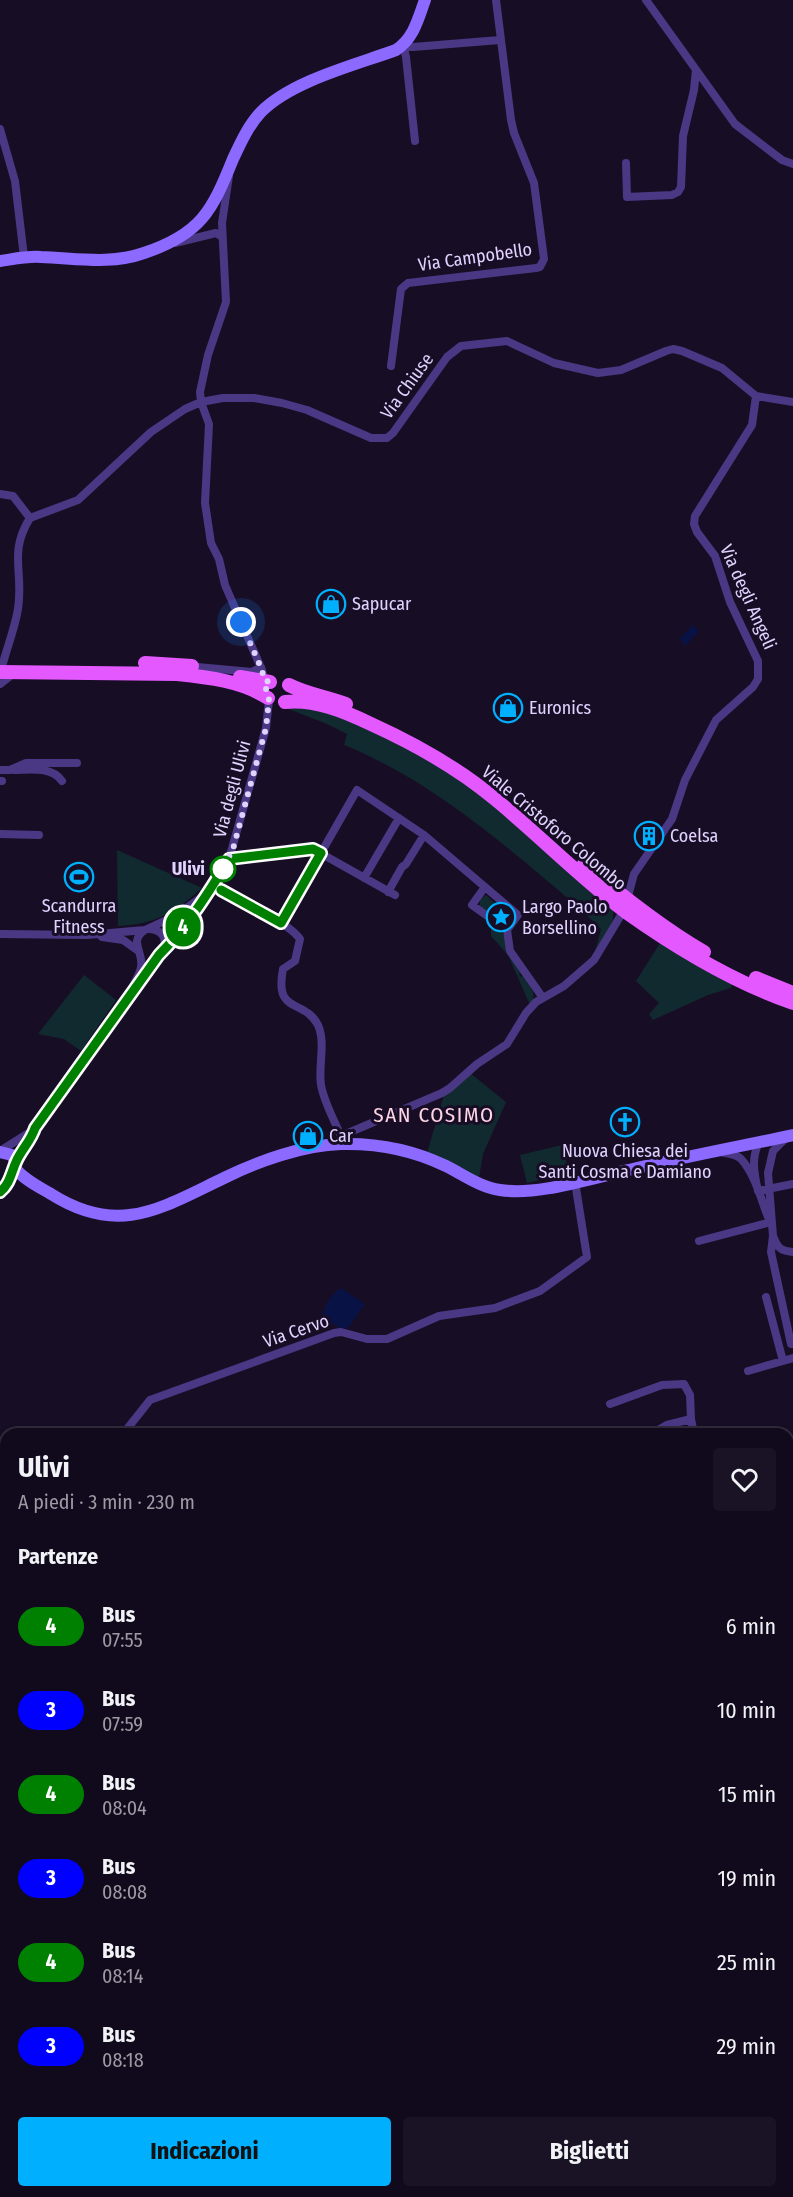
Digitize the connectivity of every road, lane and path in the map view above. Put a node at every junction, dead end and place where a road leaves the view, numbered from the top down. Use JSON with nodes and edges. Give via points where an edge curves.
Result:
{"nodes":[{"id":1,"x":425,"y":0,"type":"edge"},
{"id":2,"x":496,"y":0,"type":"edge"},
{"id":3,"x":646,"y":0,"type":"edge"},
{"id":4,"x":500,"y":40,"type":"junction"},
{"id":5,"x":403,"y":45,"type":"junction"},
{"id":6,"x":696,"y":70,"type":"junction"},
{"id":7,"x":0,"y":129,"type":"edge"},
{"id":8,"x":415,"y":141,"type":"dead end"},
{"id":9,"x":626,"y":163,"type":"dead end"},
{"id":10,"x":793,"y":164,"type":"edge"},
{"id":11,"x":229,"y":169,"type":"junction"},
{"id":12,"x":222,"y":237,"type":"junction"},
{"id":13,"x":168,"y":244,"type":"junction"},
{"id":14,"x":24,"y":257,"type":"junction"},
{"id":15,"x":0,"y":261,"type":"edge"},
{"id":16,"x":391,"y":366,"type":"dead end"},
{"id":17,"x":756,"y":396,"type":"junction"},
{"id":18,"x":201,"y":402,"type":"junction"},
{"id":19,"x":793,"y":402,"type":"edge"},
{"id":20,"x":0,"y":494,"type":"edge"},
{"id":21,"x":30,"y":518,"type":"junction"},
{"id":22,"x":1,"y":666,"type":"edge"},
{"id":23,"x":15,"y":672,"type":"junction"},
{"id":24,"x":271,"y":677,"type":"junction"},
{"id":25,"x":0,"y":684,"type":"edge"},
{"id":26,"x":276,"y":701,"type":"junction"},
{"id":27,"x":78,"y":763,"type":"dead end"},
{"id":28,"x":0,"y":770,"type":"edge"},
{"id":29,"x":10,"y":770,"type":"junction"},
{"id":30,"x":62,"y":781,"type":"dead end"},
{"id":31,"x":399,"y":818,"type":"junction"},
{"id":32,"x":0,"y":834,"type":"edge"},
{"id":33,"x":39,"y":835,"type":"dead end"},
{"id":34,"x":424,"y":835,"type":"junction"},
{"id":35,"x":321,"y":853,"type":"junction"},
{"id":36,"x":229,"y":859,"type":"junction"},
{"id":37,"x":364,"y":878,"type":"junction"},
{"id":38,"x":482,"y":885,"type":"junction"},
{"id":39,"x":211,"y":889,"type":"junction"},
{"id":40,"x":625,"y":905,"type":"junction"},
{"id":41,"x":281,"y":923,"type":"junction"},
{"id":42,"x":148,"y":929,"type":"junction"},
{"id":43,"x":507,"y":930,"type":"junction"},
{"id":44,"x":0,"y":934,"type":"edge"},
{"id":45,"x":87,"y":935,"type":"junction"},
{"id":46,"x":140,"y":953,"type":"junction"},
{"id":47,"x":161,"y":953,"type":"junction"},
{"id":48,"x":793,"y":993,"type":"edge"},
{"id":49,"x":543,"y":998,"type":"junction"},
{"id":50,"x":125,"y":1001,"type":"junction"},
{"id":51,"x":793,"y":1003,"type":"edge"},
{"id":52,"x":35,"y":1128,"type":"junction"},
{"id":53,"x":790,"y":1135,"type":"edge"},
{"id":54,"x":340,"y":1140,"type":"junction"},
{"id":55,"x":759,"y":1142,"type":"junction"},
{"id":56,"x":0,"y":1151,"type":"edge"},
{"id":57,"x":713,"y":1152,"type":"junction"},
{"id":58,"x":15,"y":1165,"type":"junction"},
{"id":59,"x":768,"y":1173,"type":"junction"},
{"id":60,"x":575,"y":1182,"type":"junction"},
{"id":61,"x":793,"y":1184,"type":"edge"},
{"id":62,"x":40,"y":1187,"type":"junction"},
{"id":63,"x":770,"y":1188,"type":"junction"},
{"id":64,"x":2,"y":1190,"type":"edge"},
{"id":65,"x":758,"y":1191,"type":"junction"},
{"id":66,"x":771,"y":1222,"type":"junction"},
{"id":67,"x":773,"y":1236,"type":"junction"},
{"id":68,"x":699,"y":1241,"type":"dead end"},
{"id":69,"x":793,"y":1252,"type":"edge"},
{"id":70,"x":766,"y":1298,"type":"dead end"},
{"id":71,"x":792,"y":1344,"type":"edge"},
{"id":72,"x":793,"y":1358,"type":"edge"},
{"id":73,"x":783,"y":1361,"type":"junction"},
{"id":74,"x":748,"y":1371,"type":"dead end"},
{"id":75,"x":610,"y":1404,"type":"dead end"},
{"id":76,"x":691,"y":1419,"type":"junction"},
{"id":77,"x":128,"y":1428,"type":"edge"},
{"id":78,"x":662,"y":1428,"type":"edge"},
{"id":79,"x":693,"y":1428,"type":"edge"}],
"edges":[{"from":1,"to":5,"type":"street","via":[[414,32]]},
{"from":2,"to":4,"type":"street","name":"Via Campobello"},
{"from":3,"to":6,"type":"street"},
{"from":4,"to":5,"type":"street"},
{"from":4,"to":16,"type":"street","name":"Via Campobello","via":[[514,134],[534,183],[543,263],[536,268],[404,285]]},
{"from":5,"to":8,"type":"street"},
{"from":5,"to":11,"type":"street","via":[[300,86],[273,101],[247,129]]},
{"from":6,"to":9,"type":"street","via":[[683,136],[678,192],[627,197]]},
{"from":6,"to":10,"type":"street","via":[[735,124]]},
{"from":7,"to":14,"type":"street","via":[[15,181]]},
{"from":11,"to":12,"type":"street"},
{"from":11,"to":13,"type":"street","via":[[209,212],[198,225]]},
{"from":12,"to":13,"type":"street","via":[[216,233]]},
{"from":12,"to":18,"type":"street","via":[[226,302],[204,370]]},
{"from":13,"to":14,"type":"street","via":[[112,260]]},
{"from":14,"to":15,"type":"street"},
{"from":17,"to":18,"type":"street","name":"Via Chiuse","via":[[722,368],[673,349],[621,370],[598,373],[554,363],[507,341],[469,344],[452,351],[387,438],[371,438],[282,403],[254,398]]},
{"from":17,"to":19,"type":"street"},
{"from":17,"to":40,"type":"street","name":"Via degli Angeli","via":[[752,425],[695,516],[694,524],[715,556],[730,602],[758,661],[758,679],[716,720],[685,780],[672,819],[634,874]]},
{"from":18,"to":21,"type":"street","name":"Via Chiuse","via":[[151,432],[78,500]]},
{"from":18,"to":24,"type":"street","via":[[209,424],[207,529],[225,585]]},
{"from":20,"to":21,"type":"street","via":[[13,496]]},
{"from":21,"to":22,"type":"street","via":[[18,544],[18,609]]},
{"from":22,"to":23,"type":"main road","name":"Viale Cristoforo Colombo"},
{"from":22,"to":24,"type":"main road","name":"Viale Cristoforo Colombo","via":[[137,663],[196,667],[249,680]]},
{"from":23,"to":25,"type":"street"},
{"from":23,"to":26,"type":"main road","name":"Viale Cristoforo Colombo","via":[[193,676],[250,688]]},
{"from":24,"to":26,"type":"main road","via":[[266,689]]},
{"from":24,"to":26,"type":"main road","via":[[290,694]]},
{"from":24,"to":40,"type":"main road","name":"Viale Cristoforo Colombo","via":[[364,711],[425,740],[499,791]]},
{"from":26,"to":36,"type":"street","name":"Via degli Ulivi"},
{"from":26,"to":40,"type":"main road","name":"Viale Cristoforo Colombo","via":[[314,703],[341,711],[446,764]]},
{"from":27,"to":29,"type":"street","via":[[26,764]]},
{"from":28,"to":29,"type":"street"},
{"from":29,"to":30,"type":"street","via":[[48,771]]},
{"from":31,"to":34,"type":"street"},
{"from":31,"to":35,"type":"street","via":[[357,790]]},
{"from":31,"to":37,"type":"street"},
{"from":32,"to":33,"type":"street"},
{"from":34,"to":37,"type":"street","via":[[402,867],[391,894]]},
{"from":34,"to":38,"type":"street"},
{"from":35,"to":36,"type":"street","via":[[313,849]]},
{"from":35,"to":37,"type":"street"},
{"from":35,"to":41,"type":"street"},
{"from":36,"to":39,"type":"street","name":"Via degli Ulivi"},
{"from":38,"to":43,"type":"street","via":[[472,905]]},
{"from":38,"to":43,"type":"street","via":[[518,915]]},
{"from":39,"to":41,"type":"street"},
{"from":39,"to":42,"type":"street","via":[[177,915]]},
{"from":39,"to":47,"type":"street","name":"Via degli Ulivi"},
{"from":40,"to":48,"type":"main road","name":"Viale Cristoforo Colombo","via":[[722,962]]},
{"from":40,"to":49,"type":"street","name":"Via degli Angeli","via":[[594,960]]},
{"from":40,"to":51,"type":"main road","name":"Viale Cristoforo Colombo","via":[[672,944],[716,969]]},
{"from":41,"to":54,"type":"street","via":[[300,939],[295,961],[283,969],[282,993],[285,1000],[317,1024],[322,1048],[321,1083]]},
{"from":42,"to":45,"type":"street"},
{"from":42,"to":46,"type":"street","via":[[137,938]]},
{"from":42,"to":47,"type":"street","via":[[164,937]]},
{"from":43,"to":49,"type":"street","via":[[510,951]]},
{"from":44,"to":45,"type":"street"},
{"from":45,"to":46,"type":"street","via":[[123,940]]},
{"from":46,"to":47,"type":"street","via":[[148,958]]},
{"from":46,"to":50,"type":"street","via":[[141,968]]},
{"from":47,"to":50,"type":"street","name":"Via degli Ulivi"},
{"from":49,"to":54,"type":"street","name":"Via degli Angeli","via":[[525,1014],[507,1044],[450,1088]]},
{"from":50,"to":52,"type":"street"},
{"from":52,"to":56,"type":"street"},
{"from":52,"to":58,"type":"street"},
{"from":53,"to":55,"type":"street"},
{"from":53,"to":59,"type":"street","via":[[773,1151]]},
{"from":54,"to":60,"type":"street","via":[[408,1151],[498,1190]]},
{"from":54,"to":62,"type":"street","via":[[244,1168],[172,1204],[139,1214],[105,1215],[81,1210]]},
{"from":55,"to":57,"type":"street"},
{"from":55,"to":59,"type":"street"},
{"from":55,"to":65,"type":"street","via":[[753,1170]]},
{"from":56,"to":58,"type":"street","via":[[12,1155]]},
{"from":57,"to":60,"type":"street"},
{"from":57,"to":65,"type":"street","via":[[742,1161]]},
{"from":58,"to":62,"type":"street","via":[[19,1173]]},
{"from":58,"to":64,"type":"street"},
{"from":59,"to":63,"type":"street"},
{"from":60,"to":77,"type":"street","name":"Via Cervo","via":[[587,1257],[540,1291],[495,1308],[439,1316],[387,1340],[340,1332],[150,1400]]},
{"from":61,"to":63,"type":"street"},
{"from":62,"to":64,"type":"street","via":[[18,1182]]},
{"from":63,"to":65,"type":"street"},
{"from":63,"to":66,"type":"street"},
{"from":65,"to":66,"type":"street"},
{"from":66,"to":67,"type":"street"},
{"from":66,"to":68,"type":"street"},
{"from":67,"to":69,"type":"street","via":[[782,1251]]},
{"from":67,"to":71,"type":"street","via":[[771,1252]]},
{"from":70,"to":73,"type":"street"},
{"from":72,"to":73,"type":"street"},
{"from":73,"to":74,"type":"street"},
{"from":75,"to":76,"type":"street","via":[[662,1384],[684,1384],[690,1395]]},
{"from":76,"to":78,"type":"street"},
{"from":76,"to":79,"type":"street"}]}
